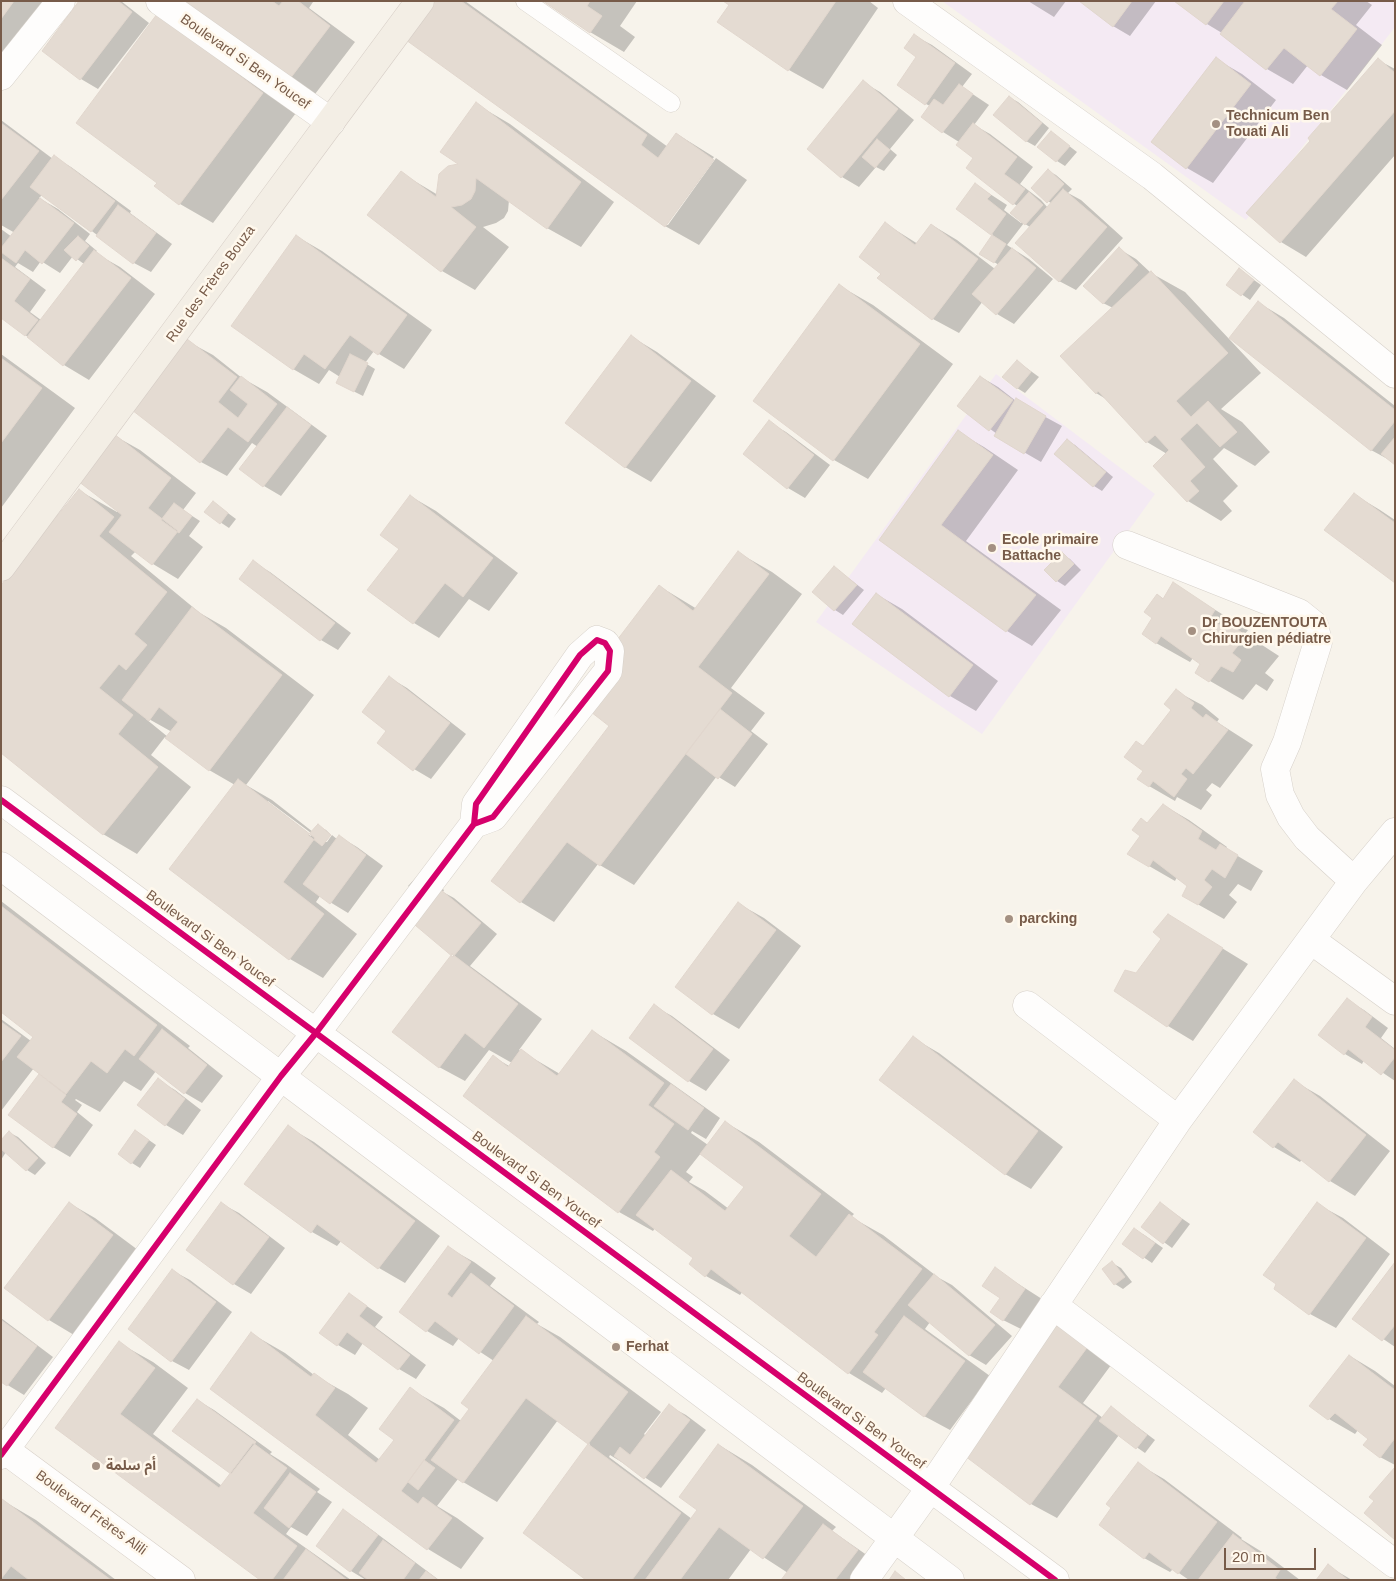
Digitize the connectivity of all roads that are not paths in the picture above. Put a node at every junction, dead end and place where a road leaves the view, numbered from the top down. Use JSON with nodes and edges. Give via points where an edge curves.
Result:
{"nodes":[{"id":1,"x":61,"y":1,"type":"edge"},
{"id":2,"x":160,"y":1,"type":"edge"},
{"id":3,"x":420,"y":1,"type":"edge"},
{"id":4,"x":525,"y":1,"type":"edge"},
{"id":5,"x":907,"y":1,"type":"edge"},
{"id":6,"x":1,"y":76,"type":"edge"},
{"id":7,"x":671,"y":103,"type":"dead end"},
{"id":8,"x":331,"y":122,"type":"junction"},
{"id":9,"x":1395,"y":374,"type":"edge"},
{"id":10,"x":1127,"y":545,"type":"dead end"},
{"id":11,"x":1,"y":567,"type":"edge"},
{"id":12,"x":1,"y":800,"type":"edge"},
{"id":13,"x":474,"y":824,"type":"junction"},
{"id":14,"x":1395,"y":832,"type":"edge"},
{"id":15,"x":1,"y":866,"type":"edge"},
{"id":16,"x":1354,"y":880,"type":"junction"},
{"id":17,"x":1311,"y":940,"type":"junction"},
{"id":18,"x":1395,"y":1001,"type":"edge"},
{"id":19,"x":1027,"y":1005,"type":"dead end"},
{"id":20,"x":316,"y":1033,"type":"junction"},
{"id":21,"x":281,"y":1076,"type":"junction"},
{"id":22,"x":1178,"y":1120,"type":"junction"},
{"id":23,"x":1053,"y":1305,"type":"junction"},
{"id":24,"x":3,"y":1451,"type":"edge"},
{"id":25,"x":931,"y":1488,"type":"junction"},
{"id":26,"x":895,"y":1538,"type":"junction"},
{"id":27,"x":1395,"y":1564,"type":"edge"},
{"id":28,"x":181,"y":1580,"type":"edge"},
{"id":29,"x":864,"y":1580,"type":"edge"},
{"id":30,"x":950,"y":1580,"type":"edge"},
{"id":31,"x":1055,"y":1580,"type":"edge"}],
"edges":[{"from":1,"to":6,"type":"street"},
{"from":2,"to":8,"type":"street","name":"Boulevard Si Ben Youcef"},
{"from":3,"to":8,"type":"main road","name":"Rue des Frères Bouza"},
{"from":4,"to":7,"type":"lane"},
{"from":5,"to":9,"type":"street","via":[[1152,176]]},
{"from":8,"to":11,"type":"main road","name":"Rue des Frères Bouza"},
{"from":10,"to":16,"type":"street","via":[[1299,613],[1314,625],[1318,642],[1276,769],[1280,795],[1307,838]]},
{"from":12,"to":20,"type":"street","name":"Boulevard Si Ben Youcef"},
{"from":13,"to":13,"type":"street","via":[[493,817],[608,671],[610,651],[606,643],[597,640],[580,655],[476,804]]},
{"from":13,"to":20,"type":"street"},
{"from":14,"to":16,"type":"street"},
{"from":15,"to":21,"type":"street"},
{"from":16,"to":17,"type":"street"},
{"from":17,"to":18,"type":"street"},
{"from":17,"to":22,"type":"street"},
{"from":19,"to":22,"type":"street"},
{"from":20,"to":21,"type":"street"},
{"from":20,"to":25,"type":"street","name":"Boulevard Si Ben Youcef"},
{"from":21,"to":24,"type":"street"},
{"from":21,"to":26,"type":"street"},
{"from":22,"to":23,"type":"street"},
{"from":23,"to":25,"type":"street"},
{"from":23,"to":27,"type":"street"},
{"from":24,"to":28,"type":"street","name":"Boulevard Frères Alili"},
{"from":25,"to":26,"type":"street"},
{"from":25,"to":31,"type":"street","name":"Boulevard Si Ben Youcef"},
{"from":26,"to":29,"type":"street"},
{"from":26,"to":30,"type":"street"}]}
